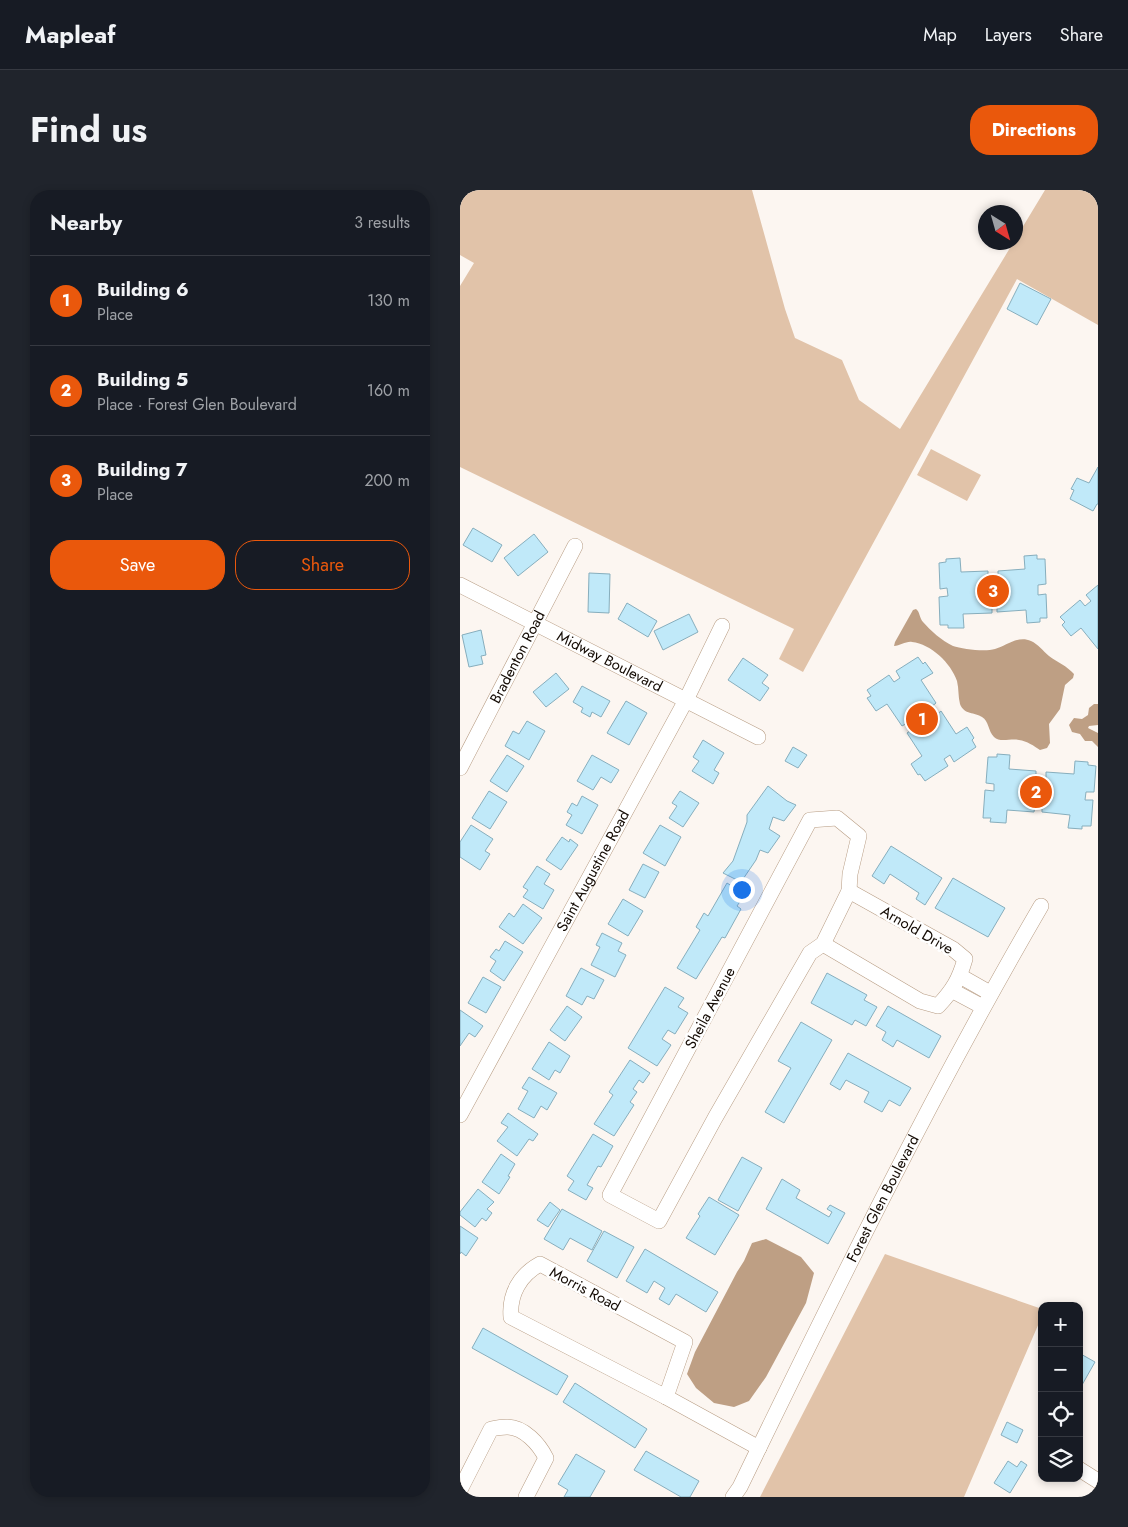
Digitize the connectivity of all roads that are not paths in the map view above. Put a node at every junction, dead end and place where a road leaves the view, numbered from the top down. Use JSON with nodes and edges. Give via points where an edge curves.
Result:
{"nodes":[{"id":1,"x":575,"y":546,"type":"dead end"},
{"id":2,"x":460,"y":585,"type":"edge"},
{"id":3,"x":535,"y":623,"type":"junction"},
{"id":4,"x":722,"y":626,"type":"dead end"},
{"id":5,"x":686,"y":700,"type":"junction"},
{"id":6,"x":758,"y":737,"type":"dead end"},
{"id":7,"x":460,"y":768,"type":"edge"},
{"id":8,"x":849,"y":891,"type":"junction"},
{"id":9,"x":1041,"y":906,"type":"dead end"},
{"id":10,"x":823,"y":944,"type":"junction"},
{"id":11,"x":960,"y":976,"type":"junction"},
{"id":12,"x":953,"y":991,"type":"junction"},
{"id":13,"x":990,"y":993,"type":"junction"},
{"id":14,"x":983,"y":1007,"type":"junction"},
{"id":15,"x":460,"y":1115,"type":"edge"},
{"id":16,"x":666,"y":1397,"type":"junction"},
{"id":17,"x":759,"y":1448,"type":"junction"},
{"id":18,"x":1083,"y":1472,"type":"edge"},
{"id":19,"x":1098,"y":1481,"type":"edge"},
{"id":20,"x":460,"y":1490,"type":"edge"},
{"id":21,"x":526,"y":1497,"type":"edge"},
{"id":22,"x":733,"y":1497,"type":"edge"}],
"edges":[{"from":1,"to":3,"type":"street","name":"Bradenton Road"},
{"from":2,"to":3,"type":"street","name":"Midway Boulevard"},
{"from":3,"to":5,"type":"street","name":"Midway Boulevard"},
{"from":3,"to":7,"type":"street","name":"Bradenton Road"},
{"from":4,"to":5,"type":"street","name":"Saint Augustine Road"},
{"from":5,"to":6,"type":"street","name":"Midway Boulevard"},
{"from":5,"to":15,"type":"street","name":"Saint Augustine Road"},
{"from":8,"to":10,"type":"street","name":"Sheila Avenue"},
{"from":8,"to":10,"type":"street","name":"Sheila Avenue","via":[[859,836],[837,818],[810,820],[610,1195],[659,1221],[810,953]]},
{"from":8,"to":11,"type":"street","name":"Arnold Drive","via":[[953,949],[965,959]]},
{"from":9,"to":13,"type":"street","name":"Forest Glen Boulevard"},
{"from":10,"to":12,"type":"street","via":[[920,1001],[938,1006]]},
{"from":11,"to":12,"type":"street"},
{"from":11,"to":13,"type":"street","name":"Arnold Drive"},
{"from":12,"to":14,"type":"street"},
{"from":13,"to":14,"type":"street","name":"Forest Glen Boulevard"},
{"from":14,"to":17,"type":"street","name":"Forest Glen Boulevard"},
{"from":16,"to":16,"type":"street","name":"Morris Road","via":[[511,1317],[510,1304],[528,1271],[540,1264],[685,1342]]},
{"from":16,"to":17,"type":"street","name":"Morris Road"},
{"from":17,"to":22,"type":"street","name":"Forest Glen Boulevard"},
{"from":18,"to":19,"type":"street"},
{"from":20,"to":21,"type":"street","via":[[491,1429],[509,1427],[526,1434],[540,1446],[546,1458]]}]}
